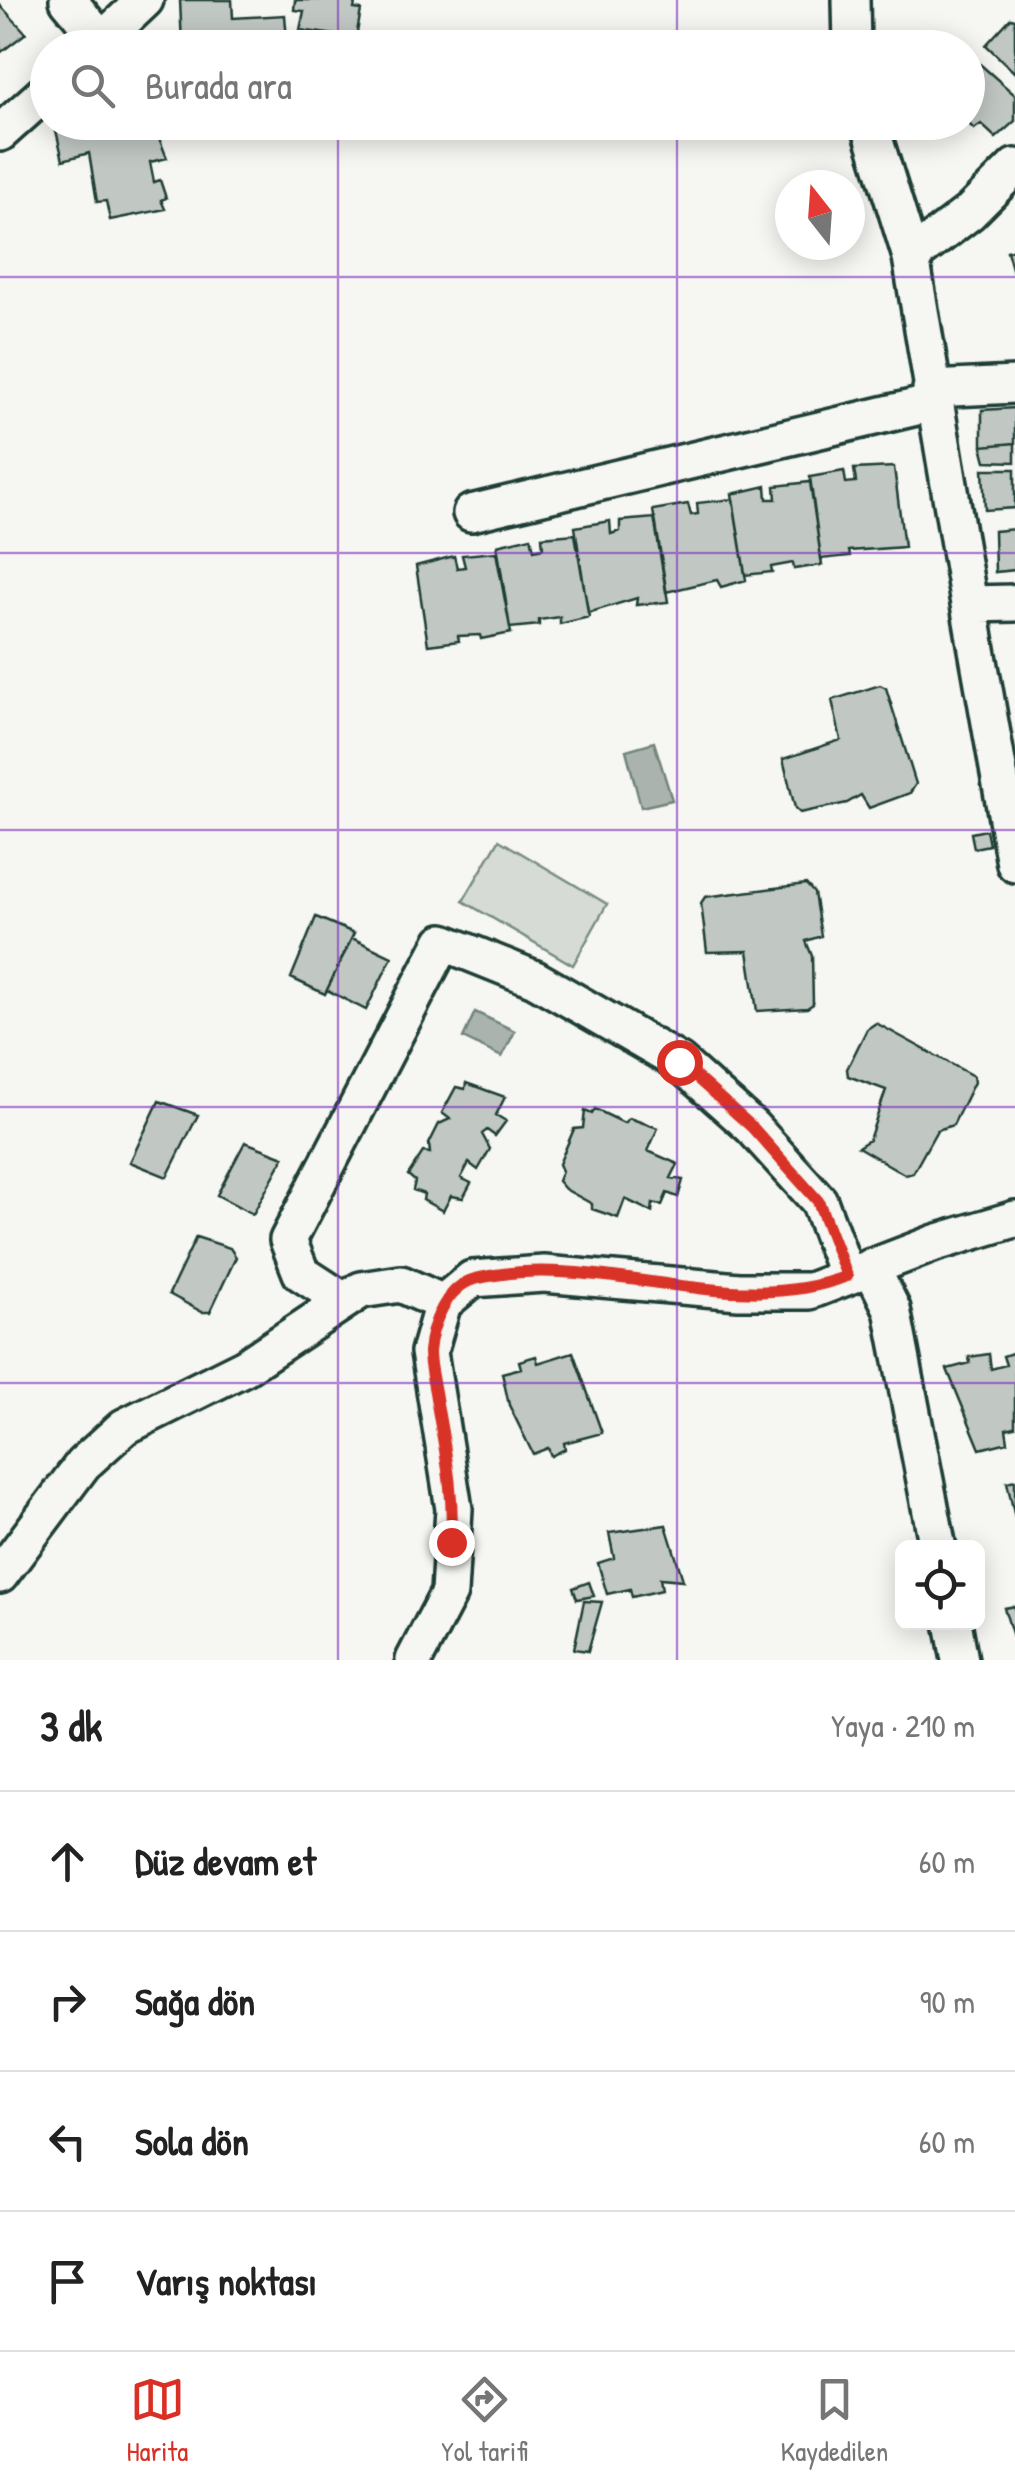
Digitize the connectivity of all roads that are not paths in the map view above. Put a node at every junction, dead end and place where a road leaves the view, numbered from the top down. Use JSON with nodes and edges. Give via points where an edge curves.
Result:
{"nodes":[{"id":1,"x":68,"y":0,"type":"edge"},
{"id":2,"x":146,"y":0,"type":"edge"},
{"id":3,"x":851,"y":0,"type":"edge"},
{"id":4,"x":88,"y":30,"type":"edge"},
{"id":5,"x":113,"y":30,"type":"edge"},
{"id":6,"x":852,"y":30,"type":"edge"},
{"id":7,"x":30,"y":106,"type":"edge"},
{"id":8,"x":0,"y":133,"type":"edge"},
{"id":9,"x":875,"y":140,"type":"edge"},
{"id":10,"x":1015,"y":167,"type":"edge"},
{"id":11,"x":911,"y":257,"type":"junction"},
{"id":12,"x":1015,"y":386,"type":"edge"},
{"id":13,"x":932,"y":396,"type":"junction"},
{"id":14,"x":470,"y":513,"type":"dead end"},
{"id":15,"x":1015,"y":603,"type":"edge"},
{"id":16,"x":969,"y":604,"type":"junction"},
{"id":17,"x":1015,"y":864,"type":"edge"},
{"id":18,"x":1015,"y":1219,"type":"edge"},
{"id":19,"x":859,"y":1272,"type":"junction"},
{"id":20,"x":344,"y":1301,"type":"junction"},
{"id":21,"x":443,"y":1303,"type":"junction"},
{"id":22,"x":936,"y":1540,"type":"edge"},
{"id":23,"x":0,"y":1575,"type":"edge"},
{"id":24,"x":954,"y":1630,"type":"edge"},
{"id":25,"x":414,"y":1660,"type":"edge"},
{"id":26,"x":960,"y":1660,"type":"edge"}],
"edges":[{"from":1,"to":4,"type":"street"},
{"from":2,"to":5,"type":"street"},
{"from":3,"to":6,"type":"street"},
{"from":7,"to":8,"type":"street"},
{"from":9,"to":11,"type":"street"},
{"from":10,"to":11,"type":"street"},
{"from":11,"to":13,"type":"street"},
{"from":12,"to":13,"type":"street"},
{"from":13,"to":14,"type":"street"},
{"from":13,"to":16,"type":"street"},
{"from":15,"to":16,"type":"street"},
{"from":16,"to":17,"type":"street"},
{"from":18,"to":19,"type":"street"},
{"from":19,"to":20,"type":"street","via":[[818,1201],[752,1127],[679,1062],[535,979],[443,942],[288,1240],[301,1273]]},
{"from":19,"to":21,"type":"street","via":[[810,1290],[739,1291],[544,1274],[472,1280]]},
{"from":19,"to":22,"type":"street","via":[[892,1309]]},
{"from":20,"to":21,"type":"street","via":[[361,1290],[401,1284]]},
{"from":20,"to":23,"type":"street","via":[[245,1367],[124,1426],[82,1464]]},
{"from":21,"to":25,"type":"street","via":[[429,1352],[454,1509],[449,1593]]},
{"from":24,"to":26,"type":"street"}]}
